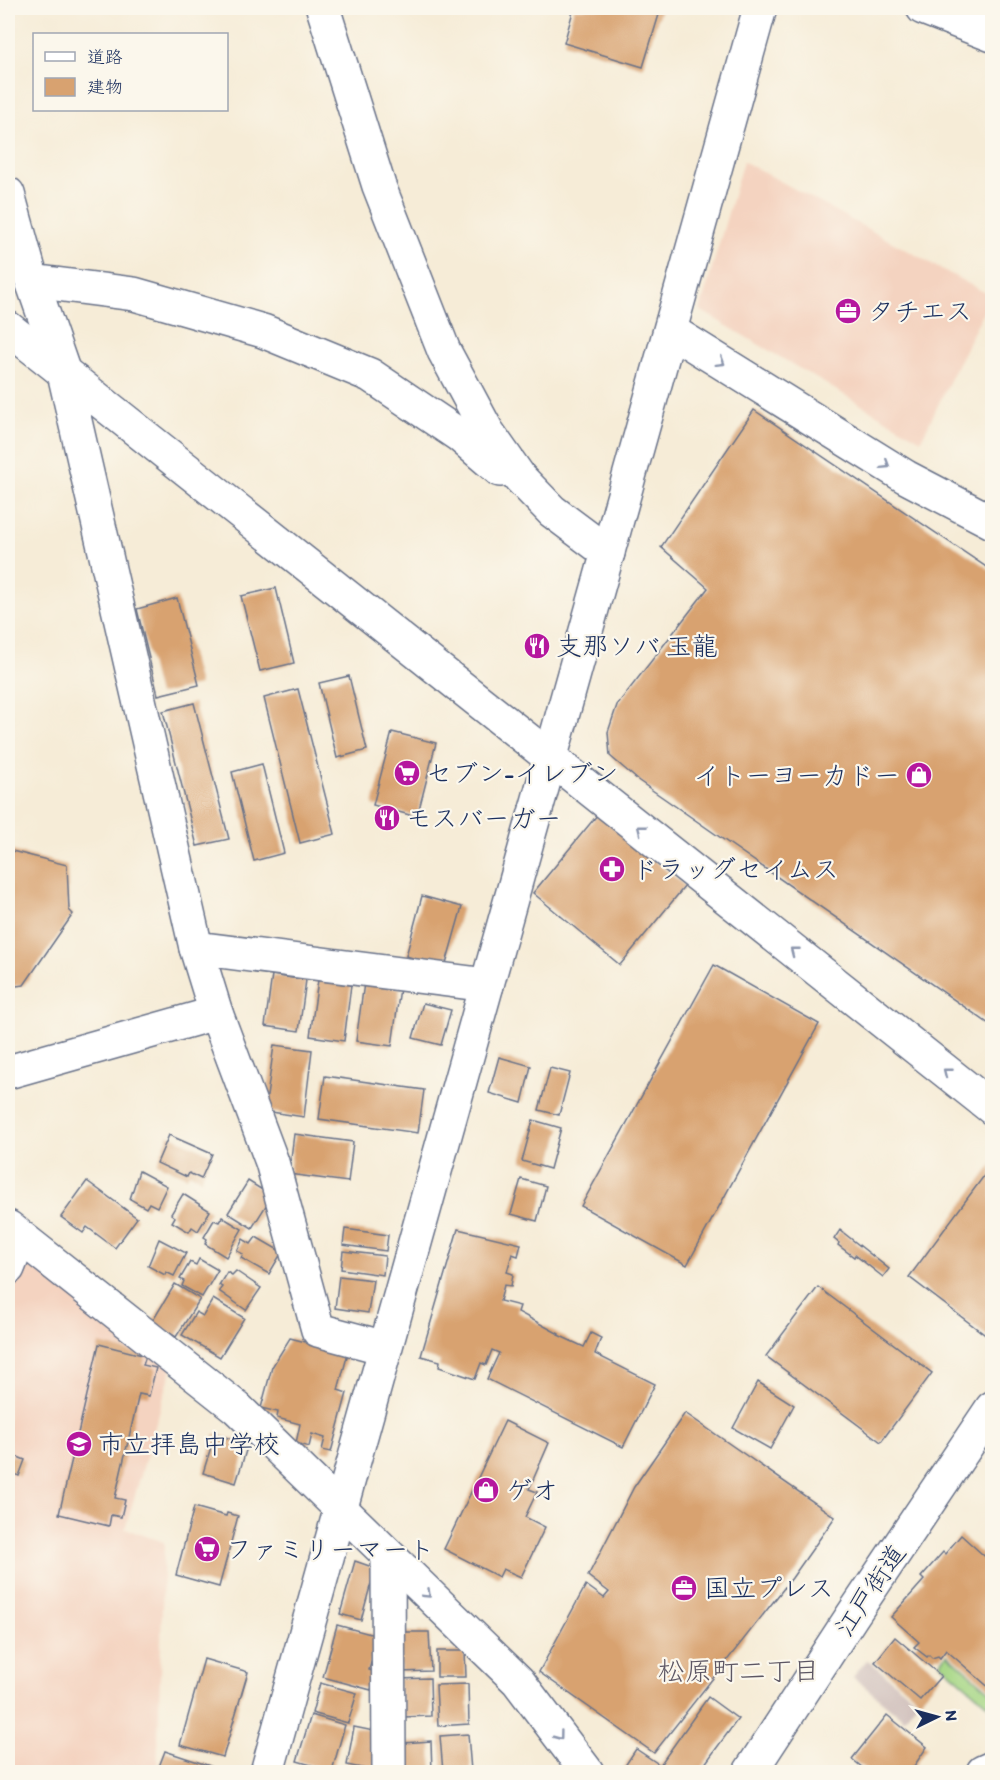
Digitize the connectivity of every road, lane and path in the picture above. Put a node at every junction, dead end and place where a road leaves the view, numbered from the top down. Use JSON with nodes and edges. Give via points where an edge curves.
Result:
{"nodes":[{"id":1,"x":322,"y":8,"type":"edge"},
{"id":2,"x":760,"y":8,"type":"edge"},
{"id":3,"x":923,"y":8,"type":"edge"},
{"id":4,"x":993,"y":35,"type":"edge"},
{"id":5,"x":8,"y":194,"type":"edge"},
{"id":6,"x":32,"y":281,"type":"junction"},
{"id":7,"x":8,"y":328,"type":"edge"},
{"id":8,"x":671,"y":331,"type":"junction"},
{"id":9,"x":64,"y":373,"type":"junction"},
{"id":10,"x":520,"y":478,"type":"junction"},
{"id":11,"x":993,"y":522,"type":"edge"},
{"id":12,"x":608,"y":553,"type":"junction"},
{"id":13,"x":552,"y":758,"type":"junction"},
{"id":14,"x":196,"y":948,"type":"junction"},
{"id":15,"x":487,"y":985,"type":"junction"},
{"id":16,"x":216,"y":1013,"type":"junction"},
{"id":17,"x":8,"y":1072,"type":"edge"},
{"id":18,"x":993,"y":1108,"type":"edge"},
{"id":19,"x":12,"y":1244,"type":"edge"},
{"id":20,"x":385,"y":1348,"type":"junction"},
{"id":21,"x":993,"y":1408,"type":"edge"},
{"id":22,"x":339,"y":1509,"type":"junction"},
{"id":23,"x":388,"y":1556,"type":"junction"},
{"id":24,"x":993,"y":1768,"type":"edge"},
{"id":25,"x":267,"y":1773,"type":"edge"},
{"id":26,"x":389,"y":1773,"type":"edge"},
{"id":27,"x":587,"y":1773,"type":"edge"},
{"id":28,"x":750,"y":1773,"type":"edge"},
{"id":29,"x":983,"y":1773,"type":"edge"}],
"edges":[{"from":1,"to":10,"type":"street","via":[[379,186],[444,351],[487,431]]},
{"from":2,"to":8,"type":"street"},
{"from":3,"to":4,"type":"street"},
{"from":5,"to":6,"type":"street"},
{"from":6,"to":9,"type":"street"},
{"from":6,"to":10,"type":"street","via":[[134,294],[263,331],[370,375],[459,435],[498,469]]},
{"from":7,"to":9,"type":"street"},
{"from":8,"to":11,"type":"street","one_way":true,"via":[[906,477]]},
{"from":8,"to":12,"type":"street"},
{"from":9,"to":13,"type":"street"},
{"from":9,"to":14,"type":"street"},
{"from":10,"to":12,"type":"street","via":[[552,511]]},
{"from":12,"to":13,"type":"street"},
{"from":13,"to":15,"type":"street"},
{"from":18,"to":13,"type":"street","one_way":true},
{"from":14,"to":15,"type":"street"},
{"from":14,"to":16,"type":"street"},
{"from":15,"to":20,"type":"street"},
{"from":16,"to":17,"type":"street"},
{"from":16,"to":20,"type":"street","via":[[272,1162],[318,1330]]},
{"from":19,"to":22,"type":"street","via":[[237,1408]]},
{"from":20,"to":22,"type":"street"},
{"from":21,"to":28,"type":"street","name":"江戸街道"},
{"from":22,"to":23,"type":"street"},
{"from":22,"to":25,"type":"street"},
{"from":23,"to":26,"type":"street"},
{"from":23,"to":27,"type":"street","one_way":true,"via":[[518,1681]]},
{"from":24,"to":29,"type":"street"}]}
